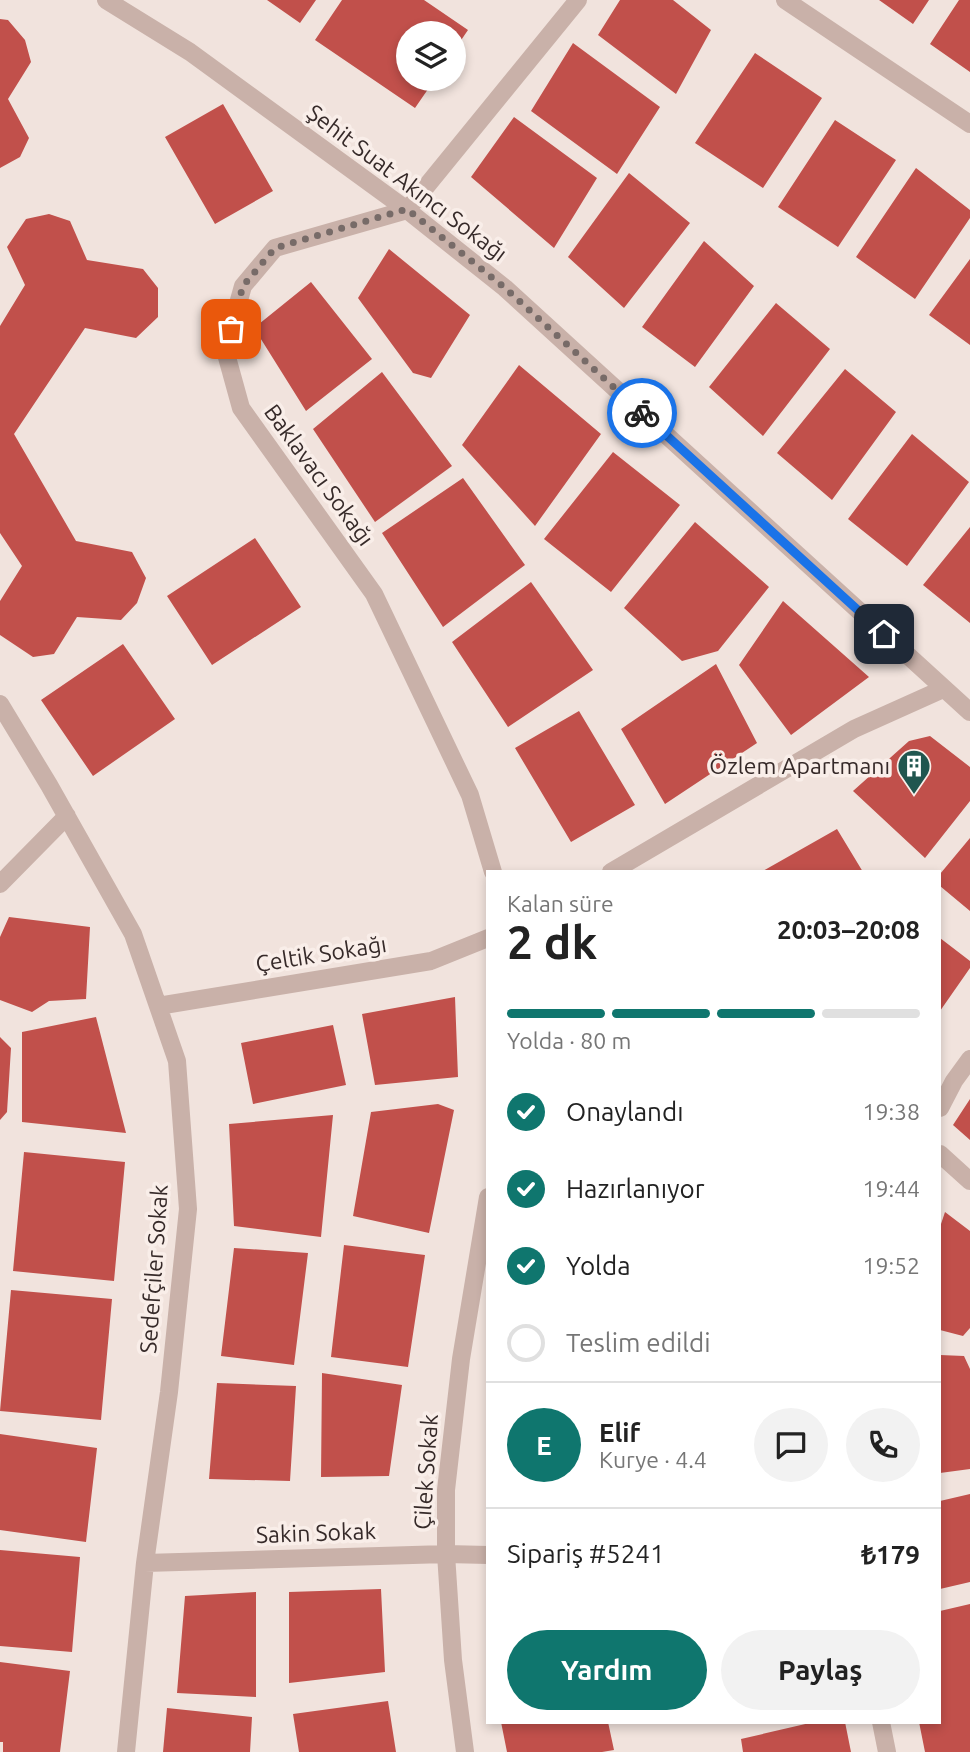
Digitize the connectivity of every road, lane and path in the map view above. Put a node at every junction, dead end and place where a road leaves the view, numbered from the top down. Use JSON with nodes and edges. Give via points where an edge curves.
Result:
{"nodes":[{"id":1,"x":106,"y":0,"type":"edge"},
{"id":2,"x":578,"y":0,"type":"edge"},
{"id":3,"x":785,"y":0,"type":"edge"},
{"id":4,"x":970,"y":124,"type":"edge"},
{"id":5,"x":407,"y":209,"type":"junction"},
{"id":6,"x":943,"y":689,"type":"junction"},
{"id":7,"x":0,"y":704,"type":"edge"},
{"id":8,"x":970,"y":712,"type":"edge"},
{"id":9,"x":67,"y":816,"type":"junction"},
{"id":10,"x":493,"y":870,"type":"edge"},
{"id":11,"x":614,"y":870,"type":"edge"},
{"id":12,"x":0,"y":884,"type":"edge"},
{"id":13,"x":486,"y":940,"type":"edge"},
{"id":14,"x":158,"y":1006,"type":"junction"},
{"id":15,"x":970,"y":1059,"type":"edge"},
{"id":16,"x":941,"y":1106,"type":"edge"},
{"id":17,"x":941,"y":1155,"type":"edge"},
{"id":18,"x":970,"y":1181,"type":"edge"},
{"id":19,"x":486,"y":1210,"type":"edge"},
{"id":20,"x":446,"y":1554,"type":"junction"},
{"id":21,"x":486,"y":1555,"type":"edge"},
{"id":22,"x":145,"y":1563,"type":"junction"},
{"id":23,"x":881,"y":1724,"type":"edge"},
{"id":24,"x":126,"y":1752,"type":"edge"},
{"id":25,"x":465,"y":1752,"type":"edge"},
{"id":26,"x":887,"y":1752,"type":"edge"}],
"edges":[{"from":1,"to":5,"type":"street","name":"Şehit Suat Akıncı Sokağı","via":[[190,52]]},
{"from":2,"to":5,"type":"street"},
{"from":3,"to":4,"type":"street"},
{"from":5,"to":6,"type":"street","name":"Şehit Suat Akıncı Sokağı","via":[[505,288]]},
{"from":5,"to":10,"type":"street","name":"Baklavacı Sokağı","via":[[275,248],[243,286],[225,350],[241,408],[374,594],[470,795]]},
{"from":6,"to":8,"type":"street","name":"Şehit Suat Akıncı Sokağı"},
{"from":6,"to":11,"type":"street","via":[[854,729]]},
{"from":7,"to":9,"type":"street","name":"Sedefçiler Sokak"},
{"from":9,"to":12,"type":"street"},
{"from":9,"to":14,"type":"street","name":"Sedefçiler Sokak","via":[[133,934]]},
{"from":13,"to":14,"type":"street","name":"Çeltik Sokağı","via":[[431,961]]},
{"from":14,"to":22,"type":"street","name":"Sedefçiler Sokak","via":[[177,1061],[188,1209]]},
{"from":15,"to":16,"type":"street"},
{"from":17,"to":18,"type":"street"},
{"from":19,"to":20,"type":"street","name":"Çilek Sokak","via":[[446,1490]]},
{"from":20,"to":21,"type":"street","name":"Sakin Sokak"},
{"from":20,"to":22,"type":"street","name":"Sakin Sokak"},
{"from":20,"to":25,"type":"street","name":"Çilek Sokak"},
{"from":22,"to":24,"type":"street","name":"Sedefçiler Sokak"},
{"from":23,"to":26,"type":"street"}]}
